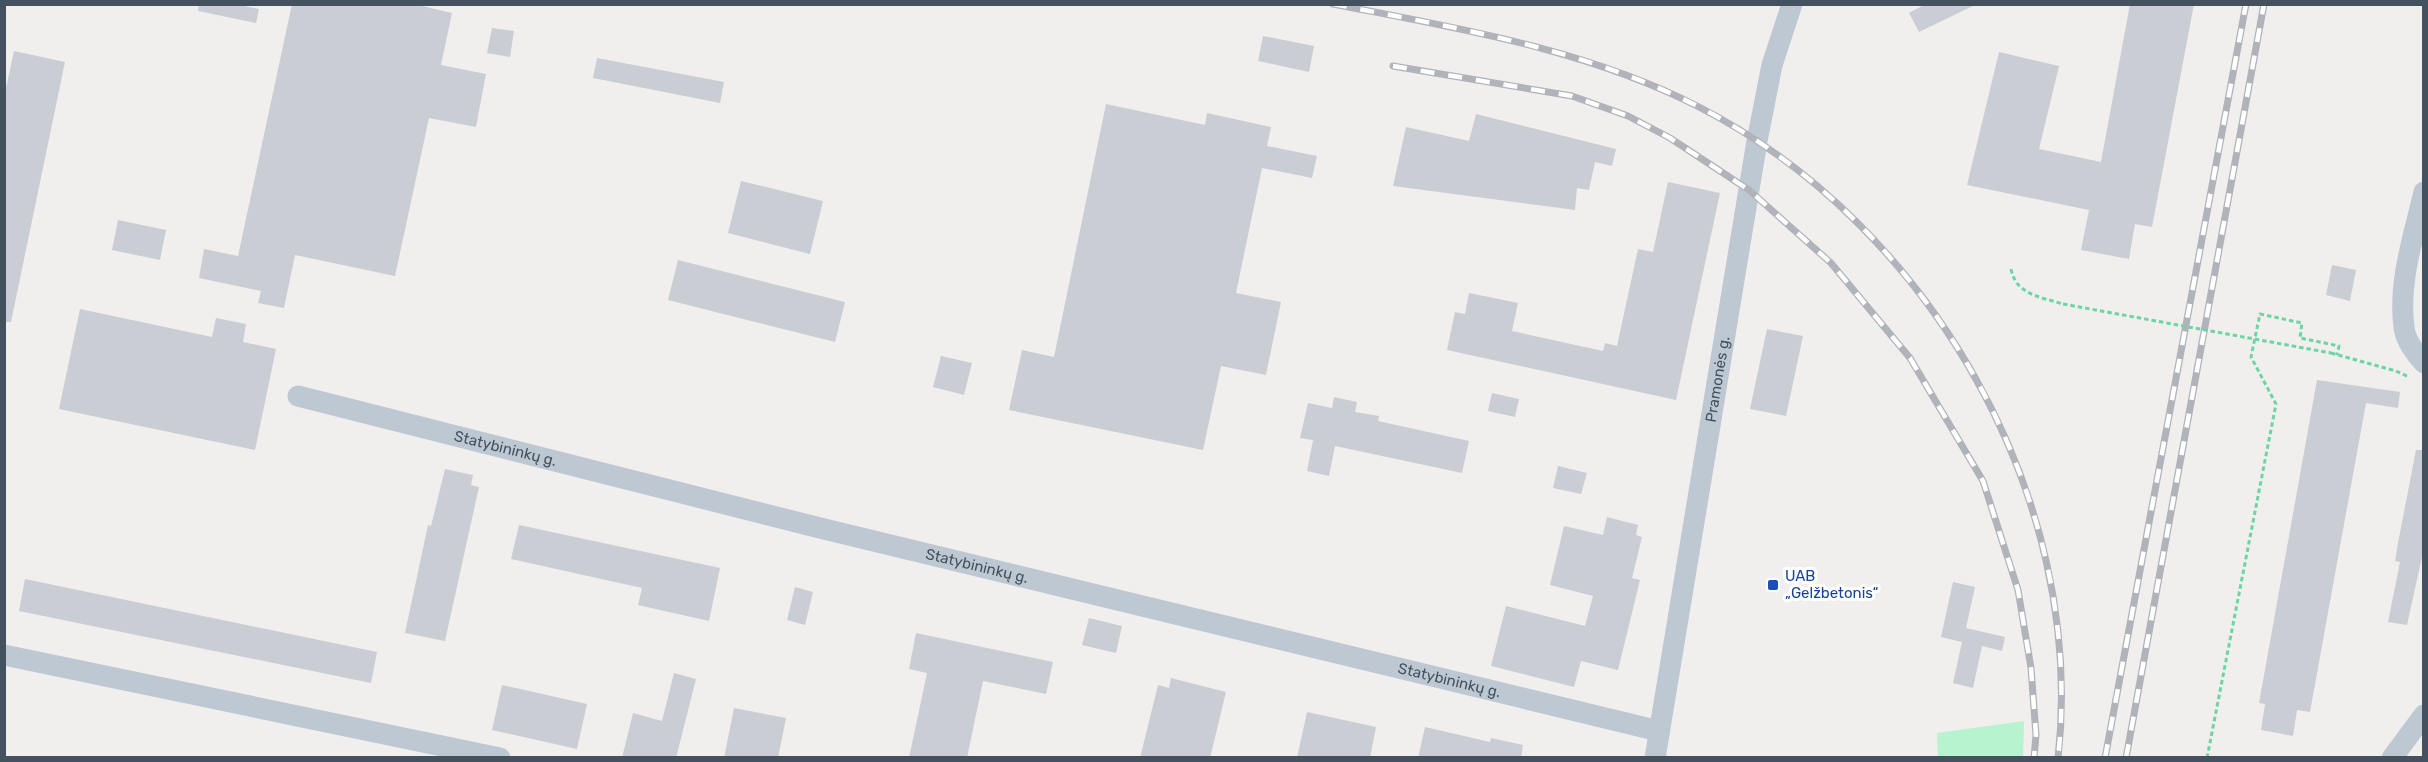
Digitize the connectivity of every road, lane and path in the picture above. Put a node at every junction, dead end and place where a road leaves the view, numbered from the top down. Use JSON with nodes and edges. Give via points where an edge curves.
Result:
{"nodes":[{"id":1,"x":1792,"y":4,"type":"edge"},
{"id":2,"x":2424,"y":192,"type":"edge"},
{"id":3,"x":2011,"y":269,"type":"dead end"},
{"id":4,"x":2337,"y":355,"type":"junction"},
{"id":5,"x":2417,"y":371,"type":"edge"},
{"id":6,"x":298,"y":396,"type":"dead end"},
{"id":7,"x":4,"y":655,"type":"edge"},
{"id":8,"x":2424,"y":715,"type":"edge"},
{"id":9,"x":1659,"y":731,"type":"junction"},
{"id":10,"x":500,"y":758,"type":"edge"},
{"id":11,"x":1655,"y":758,"type":"edge"},
{"id":12,"x":2207,"y":758,"type":"edge"},
{"id":13,"x":2392,"y":758,"type":"edge"}],
"edges":[{"from":1,"to":9,"type":"street","name":"Pramonės g.","via":[[1772,65],[1757,141]]},
{"from":2,"to":5,"type":"street","via":[[2406,270],[2403,328]]},
{"from":3,"to":4,"type":"path","bridge":true,"via":[[2013,281],[2025,292],[2063,304]]},
{"from":4,"to":5,"type":"path","via":[[2396,371]]},
{"from":4,"to":12,"type":"path","via":[[2339,346],[2300,338],[2301,323],[2260,314],[2251,357],[2276,404]]},
{"from":6,"to":9,"type":"street","name":"Statybininkų g.","via":[[820,528]]},
{"from":7,"to":10,"type":"street"},
{"from":8,"to":13,"type":"street"},
{"from":9,"to":11,"type":"street","name":"Pramonės g."}]}
